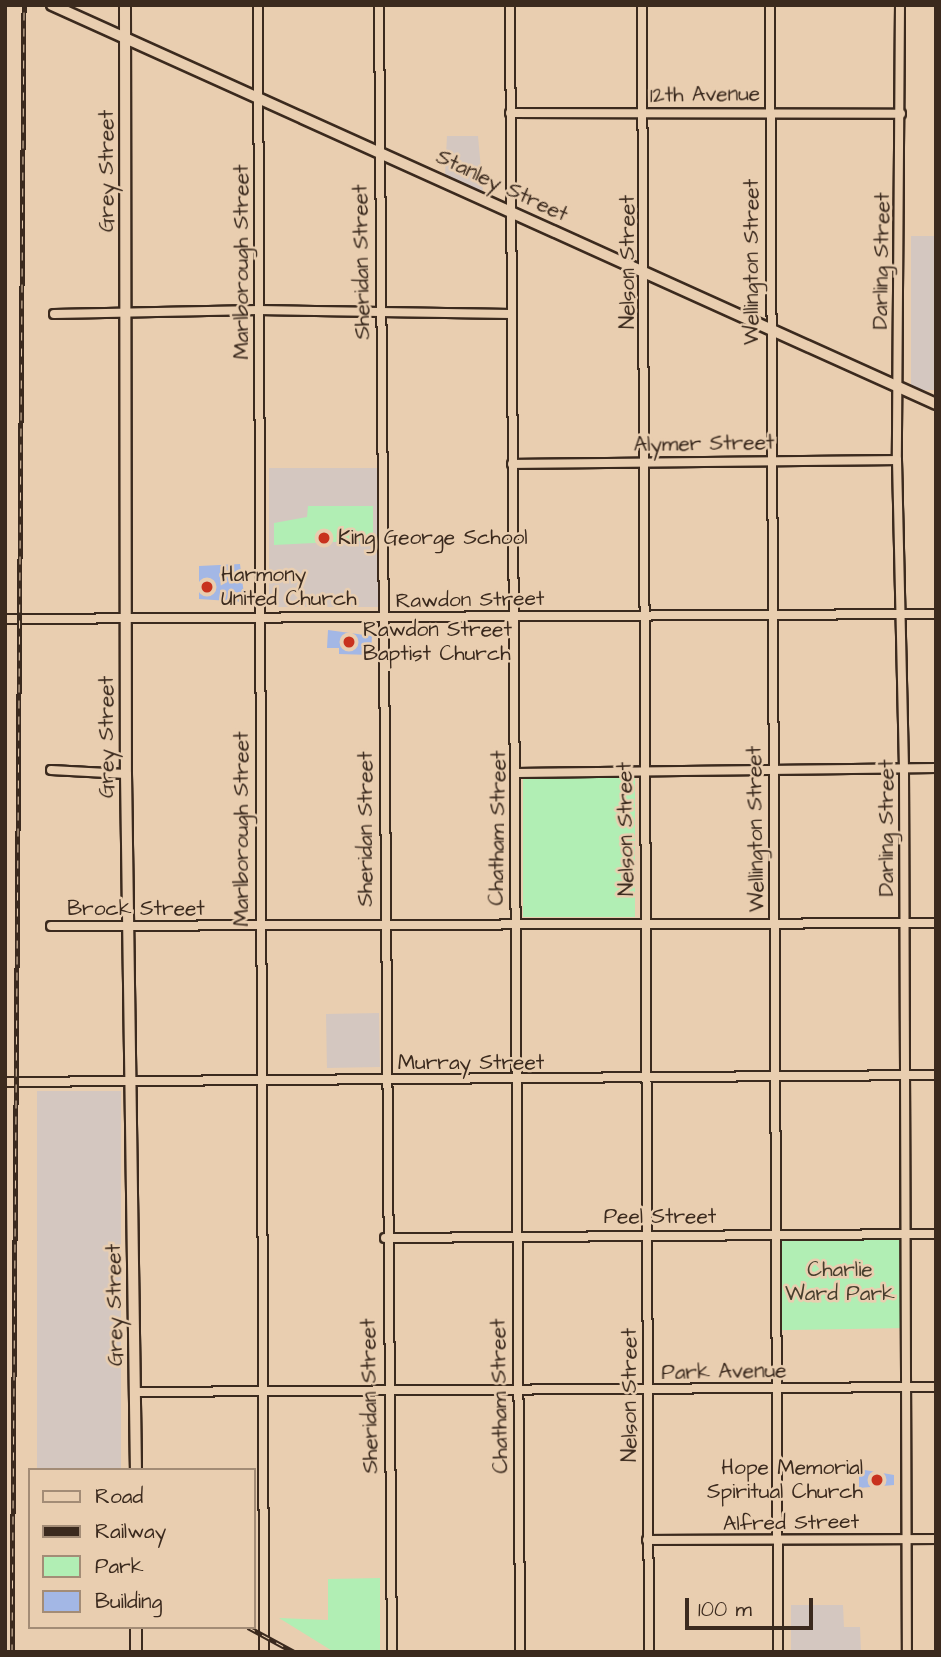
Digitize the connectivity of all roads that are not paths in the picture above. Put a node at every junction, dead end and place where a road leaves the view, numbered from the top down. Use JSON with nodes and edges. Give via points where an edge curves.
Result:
{"nodes":[{"id":1,"x":52,"y":5,"type":"edge"},
{"id":2,"x":125,"y":5,"type":"edge"},
{"id":3,"x":258,"y":5,"type":"edge"},
{"id":4,"x":379,"y":5,"type":"edge"},
{"id":5,"x":510,"y":5,"type":"edge"},
{"id":6,"x":642,"y":5,"type":"edge"},
{"id":7,"x":770,"y":5,"type":"edge"},
{"id":8,"x":900,"y":5,"type":"edge"},
{"id":9,"x":125,"y":38,"type":"junction"},
{"id":10,"x":259,"y":98,"type":"junction"},
{"id":11,"x":769,"y":112,"type":"junction"},
{"id":12,"x":510,"y":113,"type":"junction"},
{"id":13,"x":645,"y":113,"type":"junction"},
{"id":14,"x":901,"y":114,"type":"junction"},
{"id":15,"x":379,"y":150,"type":"junction"},
{"id":16,"x":510,"y":212,"type":"junction"},
{"id":17,"x":646,"y":272,"type":"junction"},
{"id":18,"x":259,"y":310,"type":"junction"},
{"id":19,"x":127,"y":313,"type":"junction"},
{"id":20,"x":381,"y":313,"type":"junction"},
{"id":21,"x":54,"y":314,"type":"dead end"},
{"id":22,"x":511,"y":314,"type":"junction"},
{"id":23,"x":769,"y":329,"type":"junction"},
{"id":24,"x":898,"y":386,"type":"junction"},
{"id":25,"x":936,"y":404,"type":"edge"},
{"id":26,"x":772,"y":460,"type":"junction"},
{"id":27,"x":897,"y":460,"type":"junction"},
{"id":28,"x":646,"y":462,"type":"junction"},
{"id":29,"x":512,"y":464,"type":"junction"},
{"id":30,"x":772,"y":614,"type":"junction"},
{"id":31,"x":936,"y":614,"type":"edge"},
{"id":32,"x":901,"y":615,"type":"junction"},
{"id":33,"x":516,"y":617,"type":"junction"},
{"id":34,"x":641,"y":617,"type":"junction"},
{"id":35,"x":127,"y":618,"type":"junction"},
{"id":36,"x":258,"y":619,"type":"junction"},
{"id":37,"x":382,"y":619,"type":"junction"},
{"id":38,"x":5,"y":620,"type":"edge"},
{"id":39,"x":773,"y":766,"type":"junction"},
{"id":40,"x":643,"y":768,"type":"junction"},
{"id":41,"x":936,"y":768,"type":"edge"},
{"id":42,"x":904,"y":769,"type":"junction"},
{"id":43,"x":51,"y":771,"type":"dead end"},
{"id":44,"x":517,"y":773,"type":"junction"},
{"id":45,"x":126,"y":774,"type":"junction"},
{"id":46,"x":775,"y":922,"type":"junction"},
{"id":47,"x":936,"y":923,"type":"edge"},
{"id":48,"x":904,"y":924,"type":"junction"},
{"id":49,"x":645,"y":925,"type":"junction"},
{"id":50,"x":51,"y":926,"type":"dead end"},
{"id":51,"x":385,"y":926,"type":"junction"},
{"id":52,"x":515,"y":926,"type":"junction"},
{"id":53,"x":128,"y":927,"type":"junction"},
{"id":54,"x":260,"y":927,"type":"junction"},
{"id":55,"x":902,"y":1075,"type":"junction"},
{"id":56,"x":936,"y":1075,"type":"edge"},
{"id":57,"x":777,"y":1077,"type":"junction"},
{"id":58,"x":645,"y":1079,"type":"junction"},
{"id":59,"x":383,"y":1080,"type":"junction"},
{"id":60,"x":263,"y":1081,"type":"junction"},
{"id":61,"x":515,"y":1081,"type":"junction"},
{"id":62,"x":5,"y":1082,"type":"edge"},
{"id":63,"x":131,"y":1082,"type":"junction"},
{"id":64,"x":905,"y":1234,"type":"junction"},
{"id":65,"x":936,"y":1234,"type":"edge"},
{"id":66,"x":515,"y":1235,"type":"junction"},
{"id":67,"x":647,"y":1235,"type":"junction"},
{"id":68,"x":774,"y":1235,"type":"junction"},
{"id":69,"x":385,"y":1238,"type":"junction"},
{"id":70,"x":936,"y":1387,"type":"edge"},
{"id":71,"x":906,"y":1388,"type":"junction"},
{"id":72,"x":776,"y":1389,"type":"junction"},
{"id":73,"x":517,"y":1390,"type":"junction"},
{"id":74,"x":648,"y":1390,"type":"junction"},
{"id":75,"x":262,"y":1391,"type":"junction"},
{"id":76,"x":388,"y":1391,"type":"junction"},
{"id":77,"x":135,"y":1392,"type":"junction"},
{"id":78,"x":136,"y":1468,"type":"edge"},
{"id":79,"x":907,"y":1539,"type":"junction"},
{"id":80,"x":936,"y":1539,"type":"edge"},
{"id":81,"x":647,"y":1540,"type":"junction"},
{"id":82,"x":777,"y":1542,"type":"junction"},
{"id":83,"x":136,"y":1629,"type":"edge"},
{"id":84,"x":136,"y":1652,"type":"edge"},
{"id":85,"x":264,"y":1652,"type":"edge"},
{"id":86,"x":392,"y":1652,"type":"edge"},
{"id":87,"x":520,"y":1652,"type":"edge"},
{"id":88,"x":649,"y":1652,"type":"edge"},
{"id":89,"x":778,"y":1652,"type":"edge"},
{"id":90,"x":908,"y":1652,"type":"edge"}],
"edges":[{"from":1,"to":9,"type":"street","name":"Stanley Street"},
{"from":2,"to":9,"type":"street","name":"Grey Street"},
{"from":3,"to":10,"type":"street","name":"Marlborough Street"},
{"from":4,"to":15,"type":"street","name":"Sheridan Street"},
{"from":5,"to":12,"type":"street","name":"Chatham Street"},
{"from":6,"to":13,"type":"street","name":"Nelson Street"},
{"from":7,"to":11,"type":"street","name":"Wellington Street"},
{"from":8,"to":14,"type":"street","name":"Darling Street"},
{"from":9,"to":10,"type":"street","name":"Stanley Street"},
{"from":9,"to":19,"type":"street","name":"Grey Street"},
{"from":10,"to":15,"type":"street","name":"Stanley Street"},
{"from":10,"to":18,"type":"street","name":"Marlborough Street"},
{"from":11,"to":13,"type":"street","name":"12th Avenue"},
{"from":11,"to":14,"type":"street","name":"12th Avenue"},
{"from":11,"to":23,"type":"street","name":"Wellington Street"},
{"from":12,"to":13,"type":"street","name":"12th Avenue"},
{"from":12,"to":16,"type":"street","name":"Chatham Street"},
{"from":13,"to":17,"type":"street","name":"Nelson Street"},
{"from":14,"to":24,"type":"street","name":"Darling Street"},
{"from":15,"to":16,"type":"street","name":"Stanley Street"},
{"from":15,"to":20,"type":"street","name":"Sheridan Street"},
{"from":16,"to":17,"type":"street","name":"Stanley Street"},
{"from":16,"to":22,"type":"street","name":"Chatham Street"},
{"from":17,"to":23,"type":"street","name":"Stanley Street"},
{"from":17,"to":28,"type":"street","name":"Nelson Street"},
{"from":18,"to":19,"type":"street"},
{"from":18,"to":20,"type":"street"},
{"from":18,"to":36,"type":"street","name":"Marlborough Street"},
{"from":19,"to":21,"type":"street"},
{"from":19,"to":35,"type":"street","name":"Grey Street"},
{"from":20,"to":22,"type":"street"},
{"from":20,"to":37,"type":"street","name":"Sheridan Street"},
{"from":22,"to":29,"type":"street","name":"Chatham Street"},
{"from":23,"to":24,"type":"street","name":"Stanley Street"},
{"from":23,"to":26,"type":"street","name":"Wellington Street"},
{"from":24,"to":25,"type":"street","name":"Stanley Street"},
{"from":24,"to":27,"type":"street","name":"Darling Street"},
{"from":26,"to":27,"type":"street","name":"Alymer Street"},
{"from":26,"to":28,"type":"street","name":"Alymer Street"},
{"from":26,"to":30,"type":"street","name":"Wellington Street"},
{"from":27,"to":32,"type":"street","name":"Darling Street"},
{"from":28,"to":29,"type":"street","name":"Alymer Street"},
{"from":28,"to":34,"type":"street","name":"Nelson Street"},
{"from":29,"to":33,"type":"street","name":"Chatham Street"},
{"from":30,"to":32,"type":"street","name":"Rawdon Street"},
{"from":30,"to":34,"type":"street","name":"Rawdon Street"},
{"from":30,"to":39,"type":"street","name":"Wellington Street"},
{"from":31,"to":32,"type":"street","name":"Rawdon Street"},
{"from":32,"to":42,"type":"street","name":"Darling Street"},
{"from":33,"to":34,"type":"street","name":"Rawdon Street"},
{"from":33,"to":37,"type":"street","name":"Rawdon Street"},
{"from":33,"to":44,"type":"street","name":"Chatham Street"},
{"from":34,"to":40,"type":"street","name":"Nelson Street"},
{"from":35,"to":36,"type":"street","name":"Rawdon Street"},
{"from":35,"to":38,"type":"street","name":"Rawdon Street"},
{"from":35,"to":45,"type":"street","name":"Grey Street"},
{"from":36,"to":37,"type":"street","name":"Rawdon Street"},
{"from":36,"to":54,"type":"street","name":"Marlborough Street"},
{"from":37,"to":51,"type":"street","name":"Sheridan Street"},
{"from":39,"to":40,"type":"street"},
{"from":39,"to":42,"type":"street"},
{"from":39,"to":46,"type":"street","name":"Wellington Street"},
{"from":40,"to":44,"type":"street"},
{"from":40,"to":49,"type":"street","name":"Nelson Street"},
{"from":41,"to":42,"type":"street"},
{"from":42,"to":48,"type":"street","name":"Darling Street"},
{"from":43,"to":45,"type":"street"},
{"from":44,"to":52,"type":"street","name":"Chatham Street"},
{"from":45,"to":53,"type":"street","name":"Grey Street"},
{"from":46,"to":48,"type":"street","name":"Brock Street"},
{"from":46,"to":49,"type":"street","name":"Brock Street"},
{"from":46,"to":57,"type":"street","name":"Wellington Street"},
{"from":47,"to":48,"type":"street","name":"Brock Street"},
{"from":48,"to":55,"type":"street","name":"Darling Street"},
{"from":49,"to":52,"type":"street","name":"Brock Street"},
{"from":49,"to":58,"type":"street","name":"Nelson Street"},
{"from":50,"to":53,"type":"street","name":"Brock Street"},
{"from":51,"to":52,"type":"street","name":"Brock Street"},
{"from":51,"to":54,"type":"street","name":"Brock Street"},
{"from":51,"to":59,"type":"street","name":"Sheridan Street"},
{"from":52,"to":61,"type":"street","name":"Chatham Street"},
{"from":53,"to":54,"type":"street","name":"Brock Street"},
{"from":53,"to":63,"type":"street","name":"Grey Street"},
{"from":54,"to":60,"type":"street","name":"Marlborough Street"},
{"from":55,"to":56,"type":"street","name":"Murray Street"},
{"from":55,"to":57,"type":"street","name":"Murray Street"},
{"from":55,"to":64,"type":"street","name":"Darling Street"},
{"from":57,"to":58,"type":"street","name":"Murray Street"},
{"from":57,"to":68,"type":"street","name":"Wellington Street"},
{"from":58,"to":61,"type":"street","name":"Murray Street"},
{"from":58,"to":67,"type":"street","name":"Nelson Street"},
{"from":59,"to":60,"type":"street","name":"Murray Street"},
{"from":59,"to":61,"type":"street","name":"Murray Street"},
{"from":59,"to":69,"type":"street","name":"Sheridan Street"},
{"from":60,"to":63,"type":"street","name":"Murray Street"},
{"from":60,"to":75,"type":"street","name":"Marlborough Street"},
{"from":61,"to":66,"type":"street","name":"Chatham Street"},
{"from":62,"to":63,"type":"street","name":"Murray Street"},
{"from":63,"to":77,"type":"street","name":"Grey Street"},
{"from":64,"to":65,"type":"street","name":"Peel Street"},
{"from":64,"to":68,"type":"street","name":"Peel Street"},
{"from":64,"to":71,"type":"street","name":"Darling Street"},
{"from":66,"to":67,"type":"street","name":"Peel Street"},
{"from":66,"to":69,"type":"street","name":"Peel Street"},
{"from":66,"to":73,"type":"street","name":"Chatham Street"},
{"from":67,"to":68,"type":"street","name":"Peel Street"},
{"from":67,"to":74,"type":"street","name":"Nelson Street"},
{"from":68,"to":72,"type":"street","name":"Wellington Street"},
{"from":69,"to":76,"type":"street","name":"Sheridan Street"},
{"from":70,"to":71,"type":"street","name":"Park Avenue"},
{"from":71,"to":72,"type":"street","name":"Park Avenue"},
{"from":71,"to":79,"type":"street","name":"Darling Street"},
{"from":72,"to":74,"type":"street","name":"Park Avenue"},
{"from":72,"to":82,"type":"street","name":"Wellington Street"},
{"from":73,"to":74,"type":"street","name":"Park Avenue"},
{"from":73,"to":76,"type":"street","name":"Park Avenue"},
{"from":73,"to":87,"type":"street","name":"Chatham Street"},
{"from":74,"to":81,"type":"street","name":"Nelson Street"},
{"from":75,"to":76,"type":"street","name":"Park Avenue"},
{"from":75,"to":77,"type":"street","name":"Park Avenue"},
{"from":75,"to":85,"type":"street","name":"Marlborough Street"},
{"from":76,"to":86,"type":"street","name":"Sheridan Street"},
{"from":77,"to":78,"type":"street","name":"Grey Street"},
{"from":79,"to":80,"type":"street","name":"Alfred Street"},
{"from":79,"to":82,"type":"street","name":"Alfred Street"},
{"from":79,"to":90,"type":"street","name":"Darling Street"},
{"from":81,"to":82,"type":"street","name":"Alfred Street"},
{"from":81,"to":88,"type":"street","name":"Nelson Street"},
{"from":82,"to":89,"type":"street","name":"Wellington Street"},
{"from":83,"to":84,"type":"street"}]}
